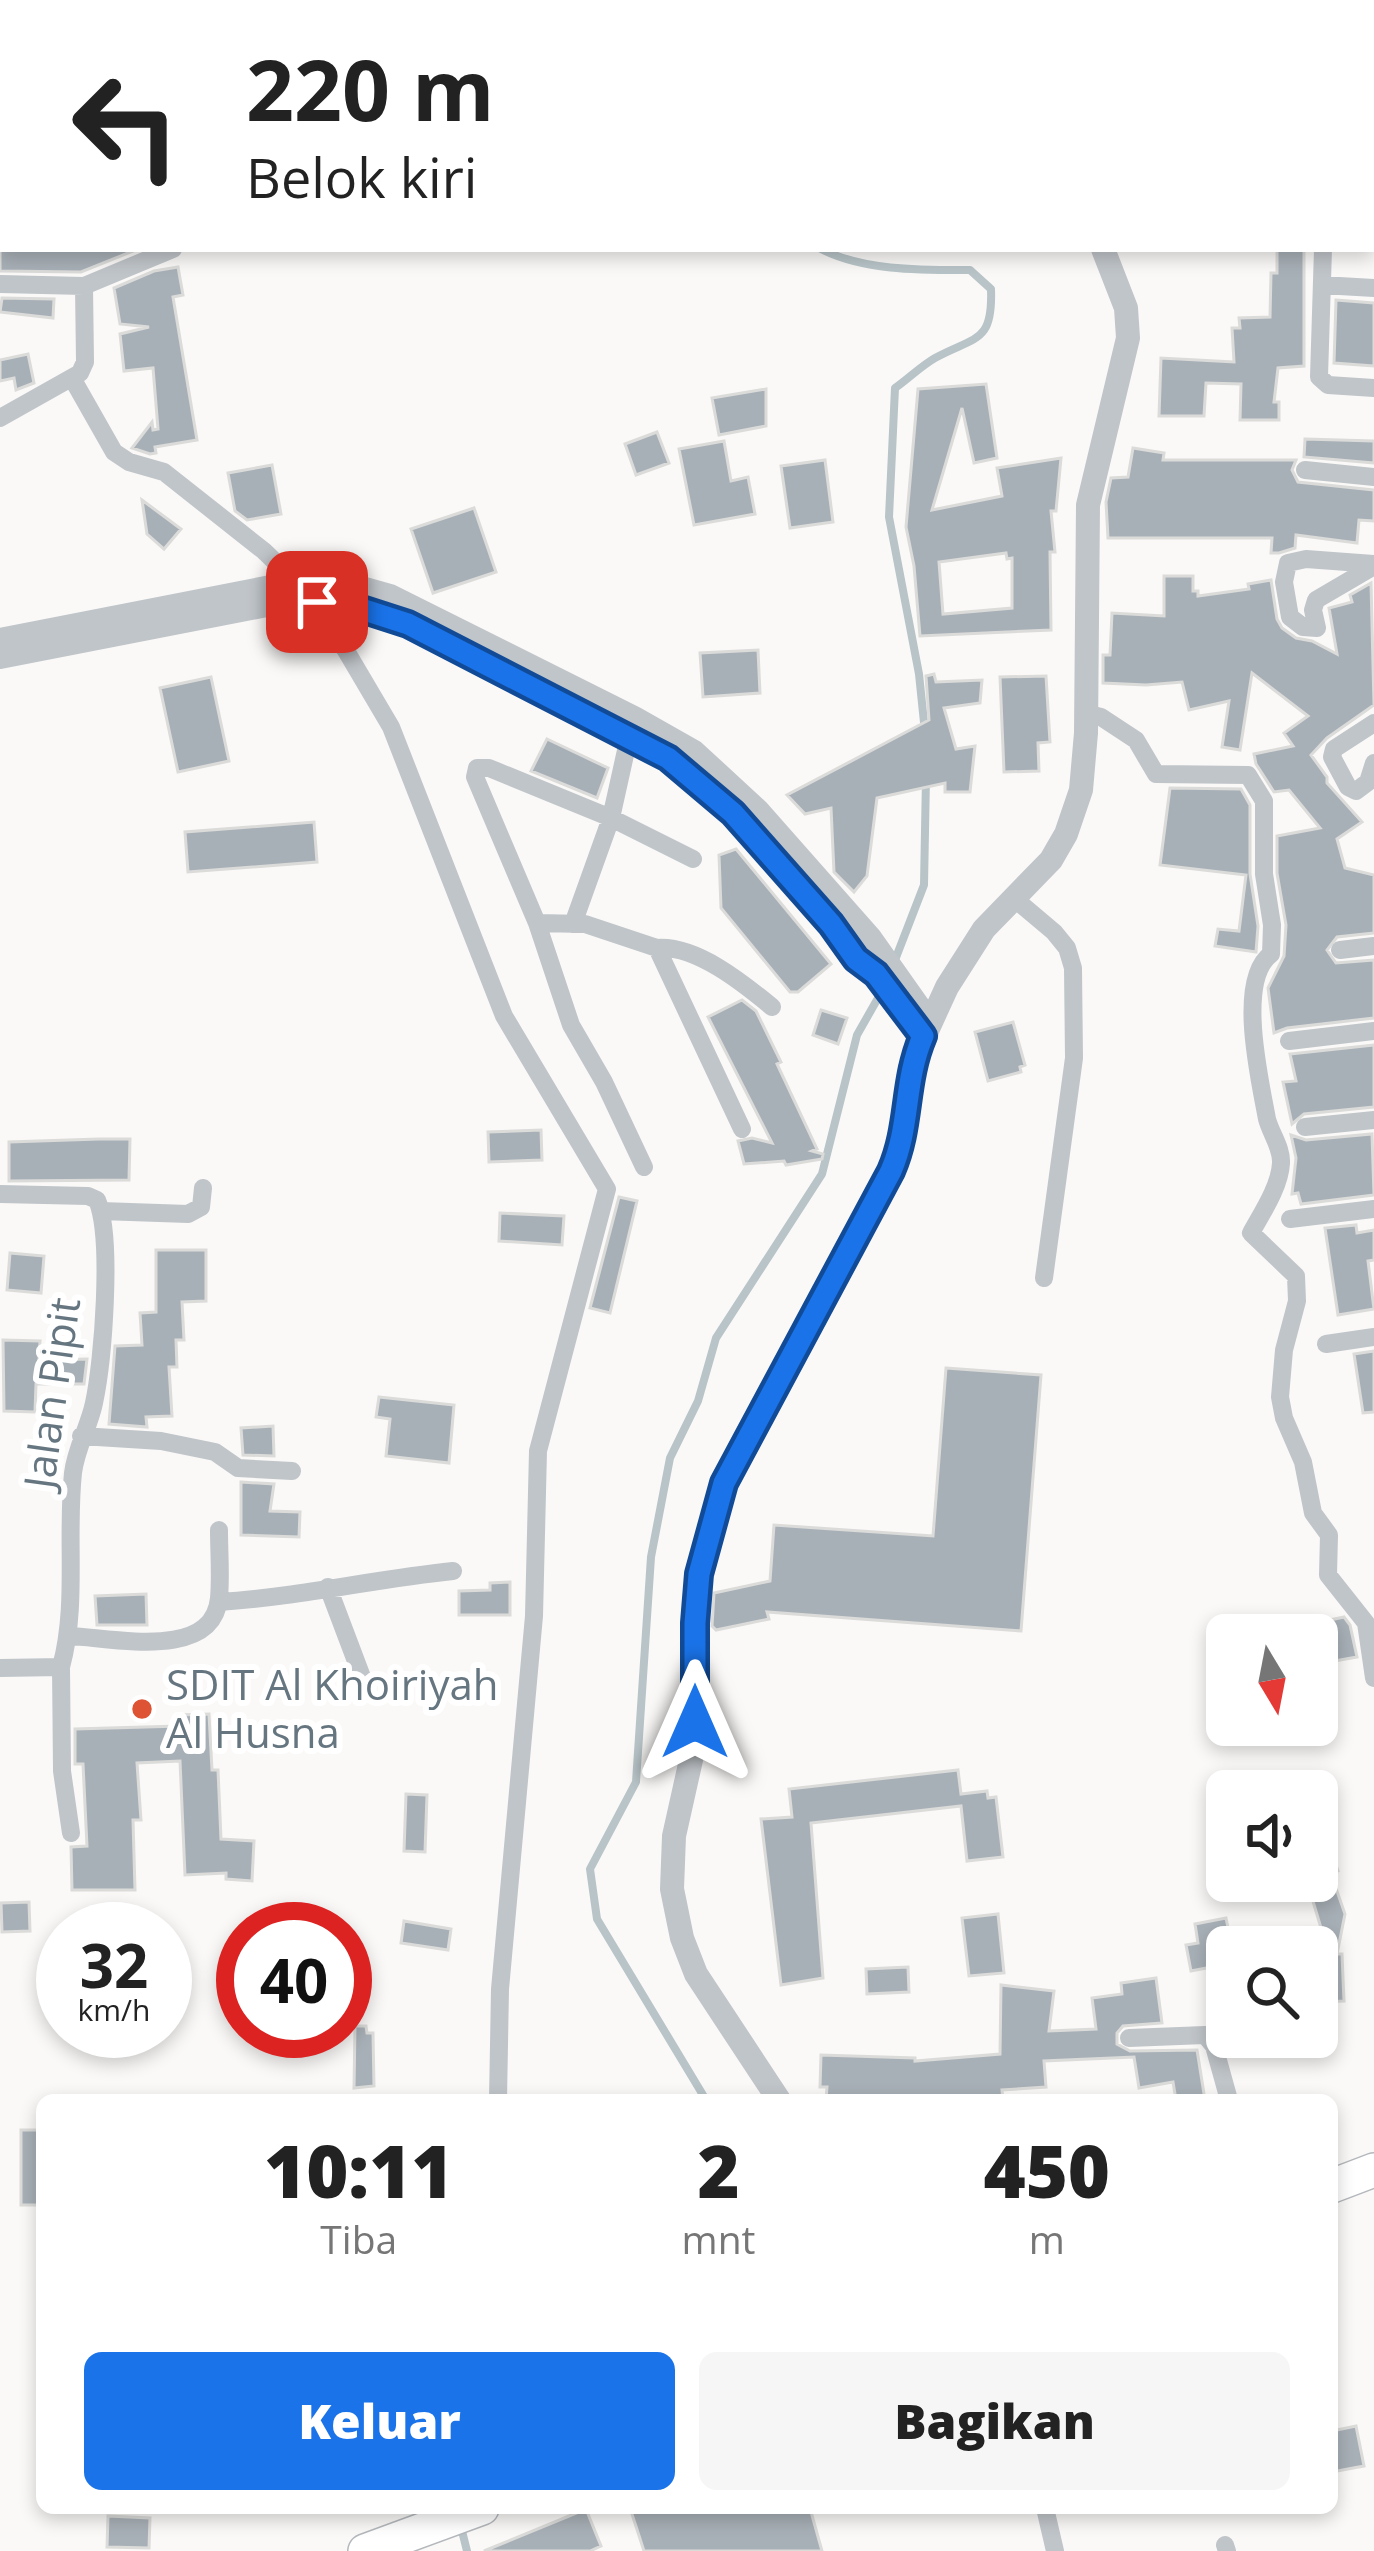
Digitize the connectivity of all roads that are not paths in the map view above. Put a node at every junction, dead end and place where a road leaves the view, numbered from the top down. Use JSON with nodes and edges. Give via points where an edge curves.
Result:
{"nodes":[{"id":1,"x":166,"y":252,"type":"edge"},
{"id":2,"x":1104,"y":252,"type":"edge"},
{"id":3,"x":1323,"y":252,"type":"edge"},
{"id":4,"x":0,"y":284,"type":"edge"},
{"id":5,"x":1322,"y":285,"type":"junction"},
{"id":6,"x":84,"y":286,"type":"junction"},
{"id":7,"x":1374,"y":287,"type":"edge"},
{"id":8,"x":72,"y":378,"type":"junction"},
{"id":9,"x":1374,"y":388,"type":"edge"},
{"id":10,"x":0,"y":418,"type":"edge"},
{"id":11,"x":1305,"y":470,"type":"dead end"},
{"id":12,"x":1374,"y":477,"type":"edge"},
{"id":13,"x":1374,"y":565,"type":"edge"},
{"id":14,"x":303,"y":592,"type":"junction"},
{"id":15,"x":0,"y":640,"type":"edge"},
{"id":16,"x":0,"y":658,"type":"edge"},
{"id":17,"x":1085,"y":713,"type":"junction"},
{"id":18,"x":1374,"y":723,"type":"edge"},
{"id":19,"x":632,"y":727,"type":"junction"},
{"id":20,"x":1374,"y":763,"type":"edge"},
{"id":21,"x":611,"y":818,"type":"junction"},
{"id":22,"x":693,"y":859,"type":"dead end"},
{"id":23,"x":1016,"y":899,"type":"junction"},
{"id":24,"x":537,"y":923,"type":"junction"},
{"id":25,"x":573,"y":924,"type":"junction"},
{"id":26,"x":1374,"y":946,"type":"edge"},
{"id":27,"x":657,"y":948,"type":"junction"},
{"id":28,"x":1340,"y":950,"type":"dead end"},
{"id":29,"x":772,"y":1007,"type":"dead end"},
{"id":30,"x":927,"y":1030,"type":"junction"},
{"id":31,"x":1374,"y":1031,"type":"edge"},
{"id":32,"x":1289,"y":1041,"type":"dead end"},
{"id":33,"x":1374,"y":1120,"type":"edge"},
{"id":34,"x":1305,"y":1127,"type":"dead end"},
{"id":35,"x":742,"y":1129,"type":"dead end"},
{"id":36,"x":644,"y":1167,"type":"dead end"},
{"id":37,"x":202,"y":1188,"type":"dead end"},
{"id":38,"x":0,"y":1194,"type":"edge"},
{"id":39,"x":1374,"y":1209,"type":"edge"},
{"id":40,"x":100,"y":1211,"type":"junction"},
{"id":41,"x":1290,"y":1220,"type":"dead end"},
{"id":42,"x":1044,"y":1278,"type":"dead end"},
{"id":43,"x":1374,"y":1337,"type":"edge"},
{"id":44,"x":1326,"y":1344,"type":"dead end"},
{"id":45,"x":81,"y":1436,"type":"junction"},
{"id":46,"x":292,"y":1471,"type":"dead end"},
{"id":47,"x":219,"y":1530,"type":"dead end"},
{"id":48,"x":454,"y":1571,"type":"dead end"},
{"id":49,"x":328,"y":1587,"type":"junction"},
{"id":50,"x":219,"y":1602,"type":"junction"},
{"id":51,"x":70,"y":1636,"type":"junction"},
{"id":52,"x":62,"y":1667,"type":"junction"},
{"id":53,"x":0,"y":1668,"type":"edge"},
{"id":54,"x":1374,"y":1678,"type":"edge"},
{"id":55,"x":365,"y":1685,"type":"dead end"},
{"id":56,"x":71,"y":1833,"type":"dead end"},
{"id":57,"x":1129,"y":2038,"type":"dead end"},
{"id":58,"x":498,"y":2094,"type":"edge"},
{"id":59,"x":775,"y":2094,"type":"edge"},
{"id":60,"x":1227,"y":2094,"type":"edge"},
{"id":61,"x":1374,"y":2170,"type":"edge"},
{"id":62,"x":1338,"y":2184,"type":"edge"},
{"id":63,"x":1047,"y":2514,"type":"edge"},
{"id":64,"x":449,"y":2520,"type":"edge"},
{"id":65,"x":365,"y":2551,"type":"edge"},
{"id":66,"x":1055,"y":2551,"type":"edge"}],
"edges":[{"from":1,"to":6,"type":"street"},
{"from":2,"to":17,"type":"street","via":[[1126,308],[1128,338],[1088,505]]},
{"from":3,"to":5,"type":"street"},
{"from":4,"to":6,"type":"street"},
{"from":5,"to":7,"type":"street"},
{"from":5,"to":9,"type":"street","via":[[1319,377],[1328,385]]},
{"from":6,"to":8,"type":"street","via":[[85,362]]},
{"from":8,"to":10,"type":"street"},
{"from":8,"to":14,"type":"street","via":[[114,452],[164,472]]},
{"from":11,"to":12,"type":"street"},
{"from":13,"to":13,"type":"street","via":[[1316,600],[1317,628],[1290,617],[1288,563]]},
{"from":14,"to":15,"type":"street","via":[[244,590]]},
{"from":14,"to":16,"type":"street"},
{"from":14,"to":19,"type":"street","via":[[408,624]]},
{"from":14,"to":58,"type":"street","via":[[391,727],[504,1016],[607,1189],[538,1451],[534,1616]]},
{"from":17,"to":23,"type":"street","via":[[1075,812],[1051,860]]},
{"from":17,"to":54,"type":"street","via":[[1136,740],[1156,774],[1248,775],[1264,801],[1273,925],[1251,1020],[1281,1169],[1251,1233],[1296,1276],[1284,1418],[1313,1513],[1329,1535],[1328,1575],[1366,1623]]},
{"from":18,"to":20,"type":"street","via":[[1332,757],[1352,790],[1364,787]]},
{"from":19,"to":21,"type":"street"},
{"from":19,"to":30,"type":"street","via":[[733,813],[856,959],[882,969]]},
{"from":21,"to":22,"type":"street"},
{"from":21,"to":24,"type":"street","via":[[477,769]]},
{"from":21,"to":25,"type":"street"},
{"from":23,"to":30,"type":"street","via":[[972,945]]},
{"from":23,"to":42,"type":"street","via":[[1054,932],[1073,968],[1074,1058]]},
{"from":24,"to":25,"type":"street"},
{"from":24,"to":36,"type":"street","via":[[572,1025]]},
{"from":25,"to":27,"type":"street"},
{"from":26,"to":28,"type":"street"},
{"from":27,"to":29,"type":"street","via":[[702,958]]},
{"from":27,"to":35,"type":"street"},
{"from":30,"to":59,"type":"street","via":[[910,1068],[900,1150],[724,1483],[699,1574],[695,1742],[674,1835],[672,1889],[696,1974]]},
{"from":31,"to":32,"type":"street"},
{"from":33,"to":34,"type":"street"},
{"from":37,"to":40,"type":"street","via":[[201,1207],[188,1214]]},
{"from":38,"to":40,"type":"street","via":[[88,1196]]},
{"from":39,"to":41,"type":"street"},
{"from":40,"to":45,"type":"street","name":"Jalan Pipit","via":[[105,1303],[95,1400]]},
{"from":43,"to":44,"type":"street"},
{"from":45,"to":46,"type":"street","via":[[183,1445],[238,1468]]},
{"from":45,"to":51,"type":"street","name":"Jalan Pipit","via":[[72,1478]]},
{"from":47,"to":50,"type":"street"},
{"from":48,"to":49,"type":"street"},
{"from":49,"to":50,"type":"street"},
{"from":49,"to":55,"type":"street"},
{"from":50,"to":51,"type":"street","via":[[209,1625],[182,1640]]},
{"from":51,"to":52,"type":"street","name":"Jalan Pipit"},
{"from":52,"to":53,"type":"street"},
{"from":52,"to":56,"type":"street","name":"Jalan Pipit"},
{"from":57,"to":60,"type":"street","via":[[1205,2035]]},
{"from":61,"to":62,"type":"highway"},
{"from":63,"to":66,"type":"street"},
{"from":64,"to":65,"type":"highway"}]}
